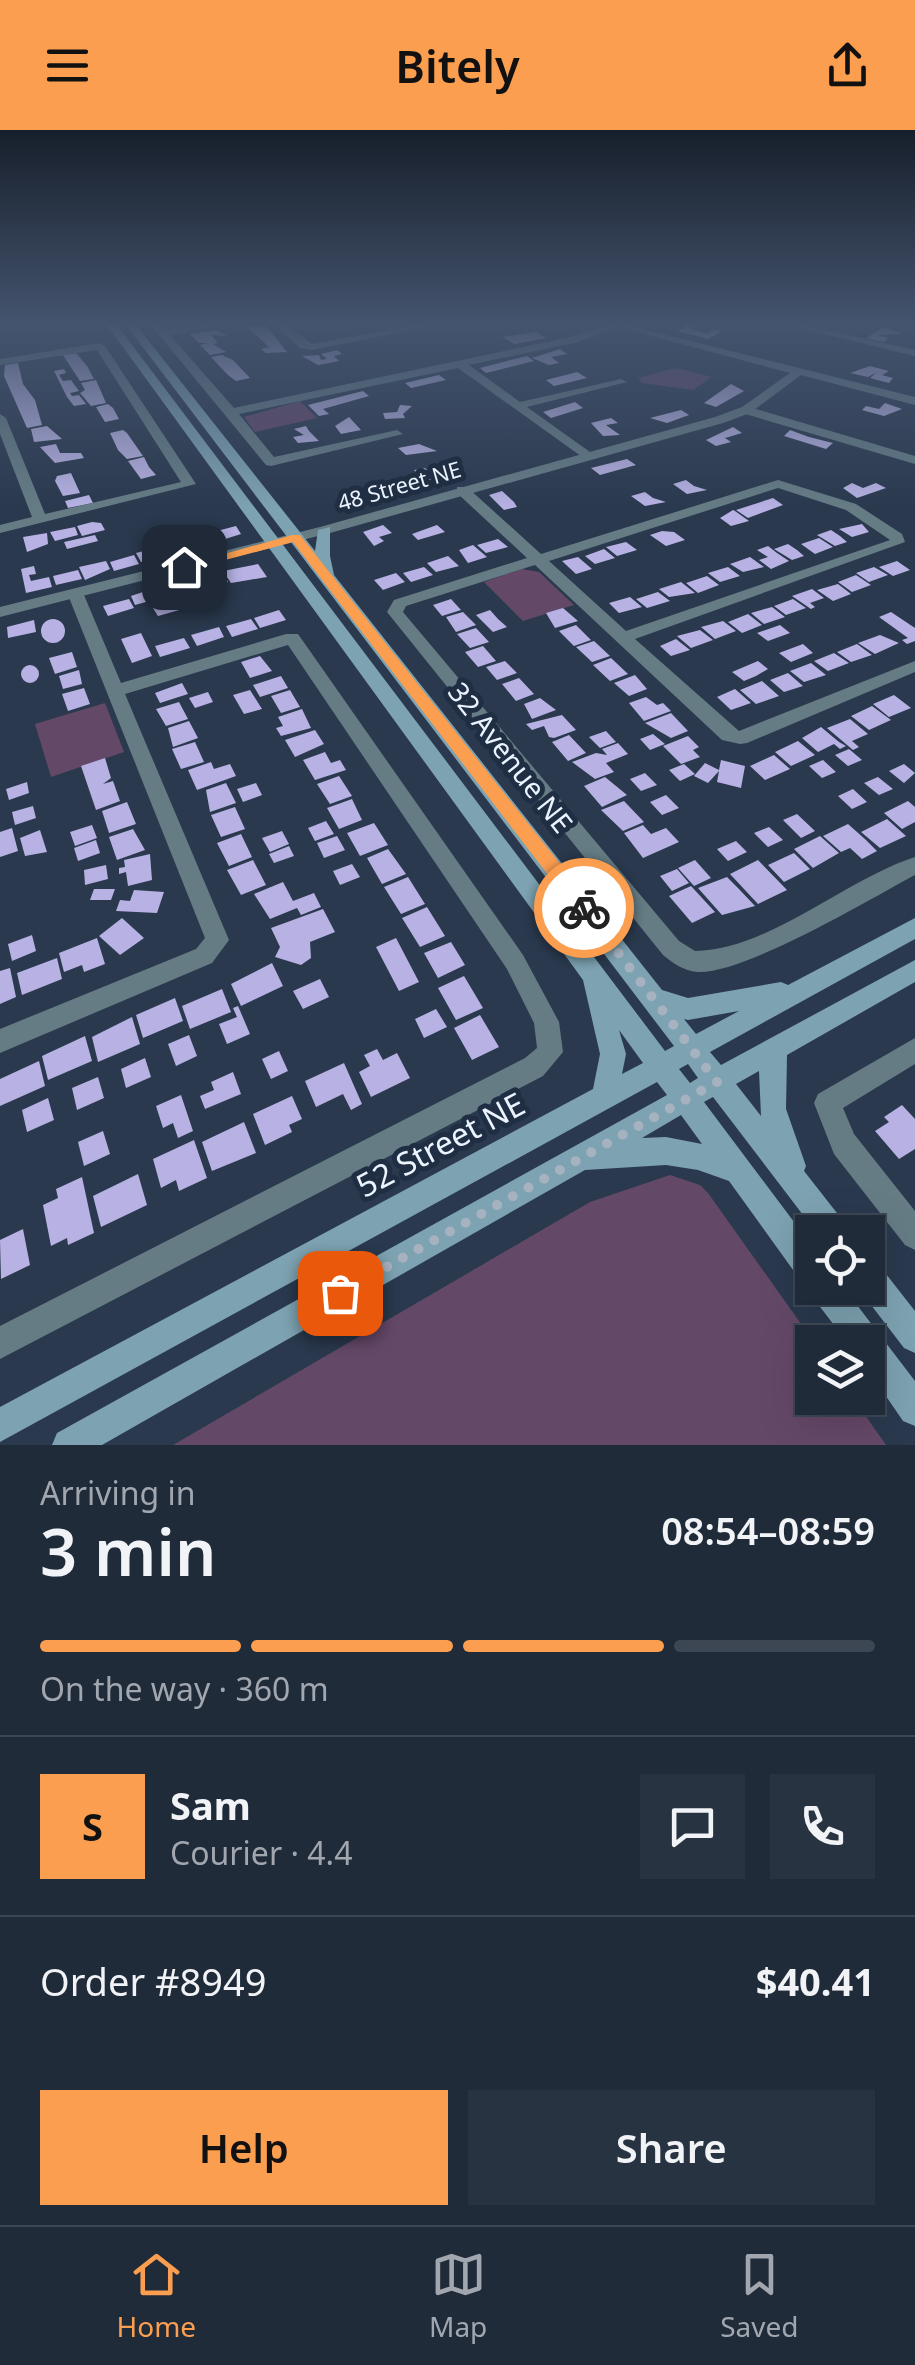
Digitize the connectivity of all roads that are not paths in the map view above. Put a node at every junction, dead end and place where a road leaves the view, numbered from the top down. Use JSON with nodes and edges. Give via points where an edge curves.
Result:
{"nodes":[{"id":1,"x":126,"y":386,"type":"edge"},
{"id":2,"x":158,"y":386,"type":"edge"},
{"id":3,"x":179,"y":386,"type":"edge"},
{"id":4,"x":208,"y":386,"type":"edge"},
{"id":5,"x":353,"y":386,"type":"edge"},
{"id":6,"x":491,"y":386,"type":"edge"},
{"id":7,"x":602,"y":386,"type":"edge"},
{"id":8,"x":778,"y":386,"type":"edge"},
{"id":9,"x":856,"y":386,"type":"edge"},
{"id":10,"x":915,"y":401,"type":"edge"},
{"id":11,"x":518,"y":406,"type":"junction"},
{"id":12,"x":746,"y":410,"type":"junction"},
{"id":13,"x":230,"y":412,"type":"junction"},
{"id":14,"x":0,"y":418,"type":"edge"},
{"id":15,"x":397,"y":434,"type":"dead end"},
{"id":16,"x":585,"y":455,"type":"junction"},
{"id":17,"x":915,"y":460,"type":"edge"},
{"id":18,"x":462,"y":490,"type":"junction"},
{"id":19,"x":40,"y":521,"type":"junction"},
{"id":20,"x":0,"y":530,"type":"edge"},
{"id":21,"x":325,"y":530,"type":"junction"},
{"id":22,"x":296,"y":538,"type":"junction"},
{"id":23,"x":273,"y":544,"type":"junction"},
{"id":24,"x":535,"y":557,"type":"junction"},
{"id":25,"x":327,"y":577,"type":"junction"},
{"id":26,"x":76,"y":595,"type":"junction"},
{"id":27,"x":0,"y":612,"type":"edge"},
{"id":28,"x":623,"y":638,"type":"junction"},
{"id":29,"x":915,"y":666,"type":"edge"},
{"id":30,"x":114,"y":691,"type":"junction"},
{"id":31,"x":915,"y":865,"type":"edge"},
{"id":32,"x":915,"y":928,"type":"edge"},
{"id":33,"x":915,"y":970,"type":"edge"},
{"id":34,"x":591,"y":971,"type":"junction"},
{"id":35,"x":802,"y":989,"type":"junction"},
{"id":36,"x":654,"y":999,"type":"junction"},
{"id":37,"x":0,"y":1040,"type":"edge"},
{"id":38,"x":691,"y":1048,"type":"junction"},
{"id":39,"x":774,"y":1049,"type":"junction"},
{"id":40,"x":915,"y":1050,"type":"edge"},
{"id":41,"x":661,"y":1065,"type":"junction"},
{"id":42,"x":717,"y":1082,"type":"junction"},
{"id":43,"x":604,"y":1097,"type":"junction"},
{"id":44,"x":685,"y":1099,"type":"junction"},
{"id":45,"x":578,"y":1160,"type":"junction"},
{"id":46,"x":740,"y":1172,"type":"junction"},
{"id":47,"x":805,"y":1195,"type":"junction"},
{"id":48,"x":821,"y":1215,"type":"edge"},
{"id":49,"x":915,"y":1235,"type":"edge"},
{"id":50,"x":795,"y":1247,"type":"edge"},
{"id":51,"x":885,"y":1298,"type":"edge"},
{"id":52,"x":915,"y":1337,"type":"edge"},
{"id":53,"x":0,"y":1343,"type":"edge"},
{"id":54,"x":885,"y":1368,"type":"edge"},
{"id":55,"x":915,"y":1409,"type":"edge"},
{"id":56,"x":0,"y":1425,"type":"edge"},
{"id":57,"x":69,"y":1445,"type":"edge"}],
"edges":[{"from":1,"to":19,"type":"street","via":[[189,484]]},
{"from":2,"to":23,"type":"main road"},
{"from":3,"to":22,"type":"main road","name":"32 Avenue NE"},
{"from":4,"to":13,"type":"street"},
{"from":5,"to":13,"type":"street"},
{"from":6,"to":11,"type":"street"},
{"from":7,"to":11,"type":"street"},
{"from":8,"to":12,"type":"street","name":"48 Street NE"},
{"from":9,"to":10,"type":"street"},
{"from":11,"to":16,"type":"street"},
{"from":12,"to":16,"type":"street","name":"48 Street NE"},
{"from":12,"to":17,"type":"street"},
{"from":13,"to":15,"type":"street","via":[[271,462]]},
{"from":14,"to":19,"type":"street"},
{"from":16,"to":18,"type":"street","name":"48 Street NE"},
{"from":18,"to":21,"type":"street","name":"48 Street NE"},
{"from":18,"to":24,"type":"street"},
{"from":19,"to":20,"type":"street"},
{"from":21,"to":22,"type":"street","name":"48 Street NE"},
{"from":21,"to":25,"type":"main road"},
{"from":22,"to":23,"type":"street","name":"48 Street NE"},
{"from":22,"to":25,"type":"main road","name":"32 Avenue NE"},
{"from":23,"to":26,"type":"street","name":"48 Street NE"},
{"from":23,"to":34,"type":"main road"},
{"from":24,"to":28,"type":"street"},
{"from":24,"to":28,"type":"street","via":[[778,484],[851,508],[896,536],[898,542]]},
{"from":24,"to":31,"type":"street","via":[[400,603],[395,612],[671,948],[698,962],[734,955]]},
{"from":25,"to":36,"type":"main road","name":"32 Avenue NE"},
{"from":26,"to":27,"type":"street","name":"48 Street NE"},
{"from":26,"to":30,"type":"street"},
{"from":28,"to":29,"type":"street","via":[[728,735],[740,738]]},
{"from":30,"to":37,"type":"street","via":[[218,940],[204,956]]},
{"from":30,"to":53,"type":"street","via":[[292,638],[515,962],[546,1022],[550,1052],[534,1067]]},
{"from":32,"to":35,"type":"main road","name":"52 Street NE"},
{"from":33,"to":39,"type":"main road"},
{"from":34,"to":41,"type":"main road"},
{"from":34,"to":43,"type":"main road","via":[[614,1054]]},
{"from":35,"to":36,"type":"main road","via":[[688,1010]]},
{"from":35,"to":38,"type":"main road","name":"52 Street NE"},
{"from":36,"to":38,"type":"main road","name":"32 Avenue NE"},
{"from":38,"to":41,"type":"main road","name":"52 Street NE"},
{"from":38,"to":42,"type":"main road","name":"32 Avenue NE"},
{"from":39,"to":42,"type":"main road"},
{"from":39,"to":47,"type":"main road","via":[[768,1083],[772,1120]]},
{"from":40,"to":49,"type":"street","via":[[827,1103],[844,1144]]},
{"from":41,"to":43,"type":"main road","name":"52 Street NE"},
{"from":41,"to":44,"type":"main road"},
{"from":42,"to":44,"type":"main road"},
{"from":42,"to":47,"type":"main road","name":"32 Avenue NE"},
{"from":43,"to":56,"type":"main road","name":"52 Street NE"},
{"from":44,"to":45,"type":"main road"},
{"from":44,"to":46,"type":"main road"},
{"from":45,"to":46,"type":"main road","via":[[670,1148]]},
{"from":45,"to":57,"type":"main road"},
{"from":46,"to":50,"type":"main road"},
{"from":47,"to":48,"type":"main road","name":"32 Avenue NE"},
{"from":51,"to":52,"type":"main road"},
{"from":54,"to":55,"type":"main road"}]}
